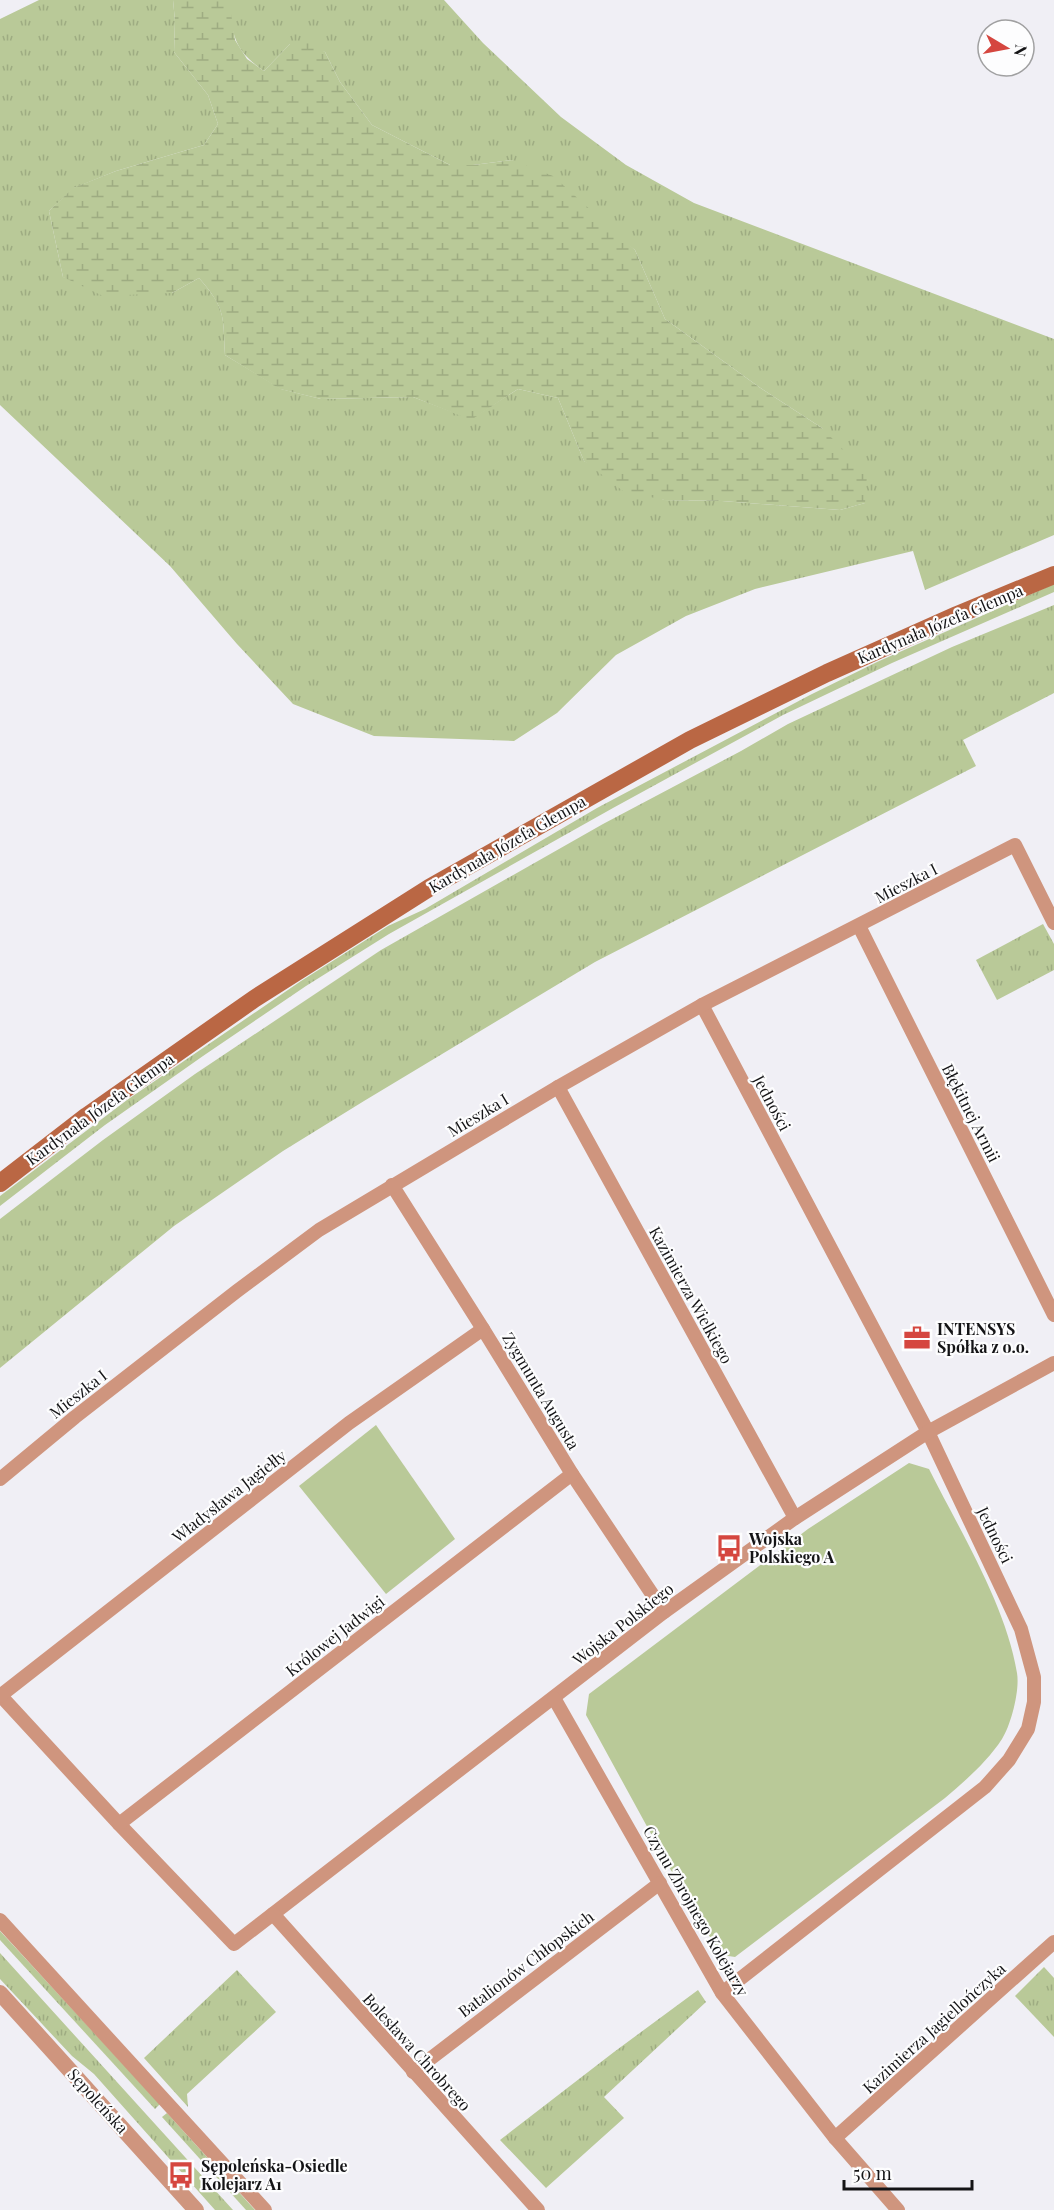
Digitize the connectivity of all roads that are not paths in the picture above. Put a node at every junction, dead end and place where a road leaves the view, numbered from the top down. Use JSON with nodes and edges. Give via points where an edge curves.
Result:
{"nodes":[{"id":1,"x":1054,"y":575,"type":"edge"},
{"id":2,"x":1054,"y":923,"type":"edge"},
{"id":3,"x":859,"y":926,"type":"junction"},
{"id":4,"x":702,"y":1005,"type":"junction"},
{"id":5,"x":558,"y":1087,"type":"junction"},
{"id":6,"x":0,"y":1183,"type":"edge"},
{"id":7,"x":392,"y":1185,"type":"junction"},
{"id":8,"x":1054,"y":1315,"type":"edge"},
{"id":9,"x":483,"y":1329,"type":"junction"},
{"id":10,"x":1054,"y":1363,"type":"edge"},
{"id":11,"x":927,"y":1432,"type":"junction"},
{"id":12,"x":572,"y":1474,"type":"junction"},
{"id":13,"x":0,"y":1479,"type":"edge"},
{"id":14,"x":795,"y":1518,"type":"junction"},
{"id":15,"x":664,"y":1611,"type":"junction"},
{"id":16,"x":0,"y":1695,"type":"edge"},
{"id":17,"x":555,"y":1698,"type":"junction"},
{"id":18,"x":119,"y":1824,"type":"junction"},
{"id":19,"x":660,"y":1883,"type":"junction"},
{"id":20,"x":273,"y":1914,"type":"junction"},
{"id":21,"x":0,"y":1920,"type":"edge"},
{"id":22,"x":1054,"y":1942,"type":"edge"},
{"id":23,"x":0,"y":1993,"type":"edge"},
{"id":24,"x":722,"y":1993,"type":"junction"},
{"id":25,"x":413,"y":2072,"type":"junction"},
{"id":26,"x":835,"y":2138,"type":"junction"},
{"id":27,"x":196,"y":2210,"type":"edge"},
{"id":28,"x":265,"y":2210,"type":"edge"},
{"id":29,"x":538,"y":2210,"type":"edge"},
{"id":30,"x":898,"y":2210,"type":"edge"}],
"edges":[{"from":1,"to":6,"type":"main road","name":"Kardynała Józefa Glempa","via":[[827,673],[690,740],[429,888],[254,999],[87,1116]]},
{"from":2,"to":3,"type":"street","name":"Mieszka I","via":[[1015,845]]},
{"from":3,"to":4,"type":"street","name":"Mieszka I"},
{"from":3,"to":8,"type":"street","name":"Błękitnej Armii"},
{"from":4,"to":5,"type":"street","name":"Mieszka I"},
{"from":4,"to":11,"type":"street","name":"Jedności"},
{"from":5,"to":7,"type":"street","name":"Mieszka I"},
{"from":5,"to":14,"type":"street","name":"Kazimierza Wielkiego"},
{"from":7,"to":9,"type":"street","name":"Zygmunta Augusta"},
{"from":7,"to":13,"type":"street","name":"Mieszka I","via":[[319,1230],[237,1291]]},
{"from":9,"to":12,"type":"street","name":"Zygmunta Augusta"},
{"from":9,"to":16,"type":"street","name":"Władysława Jagiełły","via":[[349,1423]]},
{"from":10,"to":11,"type":"street","name":"Wojska Polskiego"},
{"from":11,"to":14,"type":"street","name":"Wojska Polskiego"},
{"from":11,"to":24,"type":"street","name":"Jedności","via":[[1021,1629],[1034,1677],[1028,1729],[1010,1760],[985,1787]]},
{"from":12,"to":15,"type":"street","name":"Zygmunta Augusta"},
{"from":12,"to":18,"type":"street","name":"Królowej Jadwigi"},
{"from":14,"to":15,"type":"street","name":"Wojska Polskiego"},
{"from":15,"to":17,"type":"street","name":"Wojska Polskiego"},
{"from":16,"to":18,"type":"street"},
{"from":17,"to":19,"type":"street","name":"Czynu Zbrojnego Kolejarzy"},
{"from":17,"to":20,"type":"street","name":"Wojska Polskiego"},
{"from":18,"to":20,"type":"street","name":"Wojska Polskiego","via":[[234,1944]]},
{"from":19,"to":24,"type":"street","name":"Czynu Zbrojnego Kolejarzy"},
{"from":19,"to":25,"type":"street","name":"Batalionów Chłopskich"},
{"from":20,"to":25,"type":"street","name":"Bolesława Chrobrego"},
{"from":21,"to":28,"type":"street"},
{"from":22,"to":26,"type":"street","name":"Kazimierza Jagiellończyka"},
{"from":23,"to":27,"type":"street","name":"Sępoleńska"},
{"from":24,"to":26,"type":"street","name":"Czynu Zbrojnego Kolejarzy"},
{"from":25,"to":29,"type":"street","name":"Bolesława Chrobrego"},
{"from":26,"to":30,"type":"street","name":"Czynu Zbrojnego Kolejarzy"}]}
